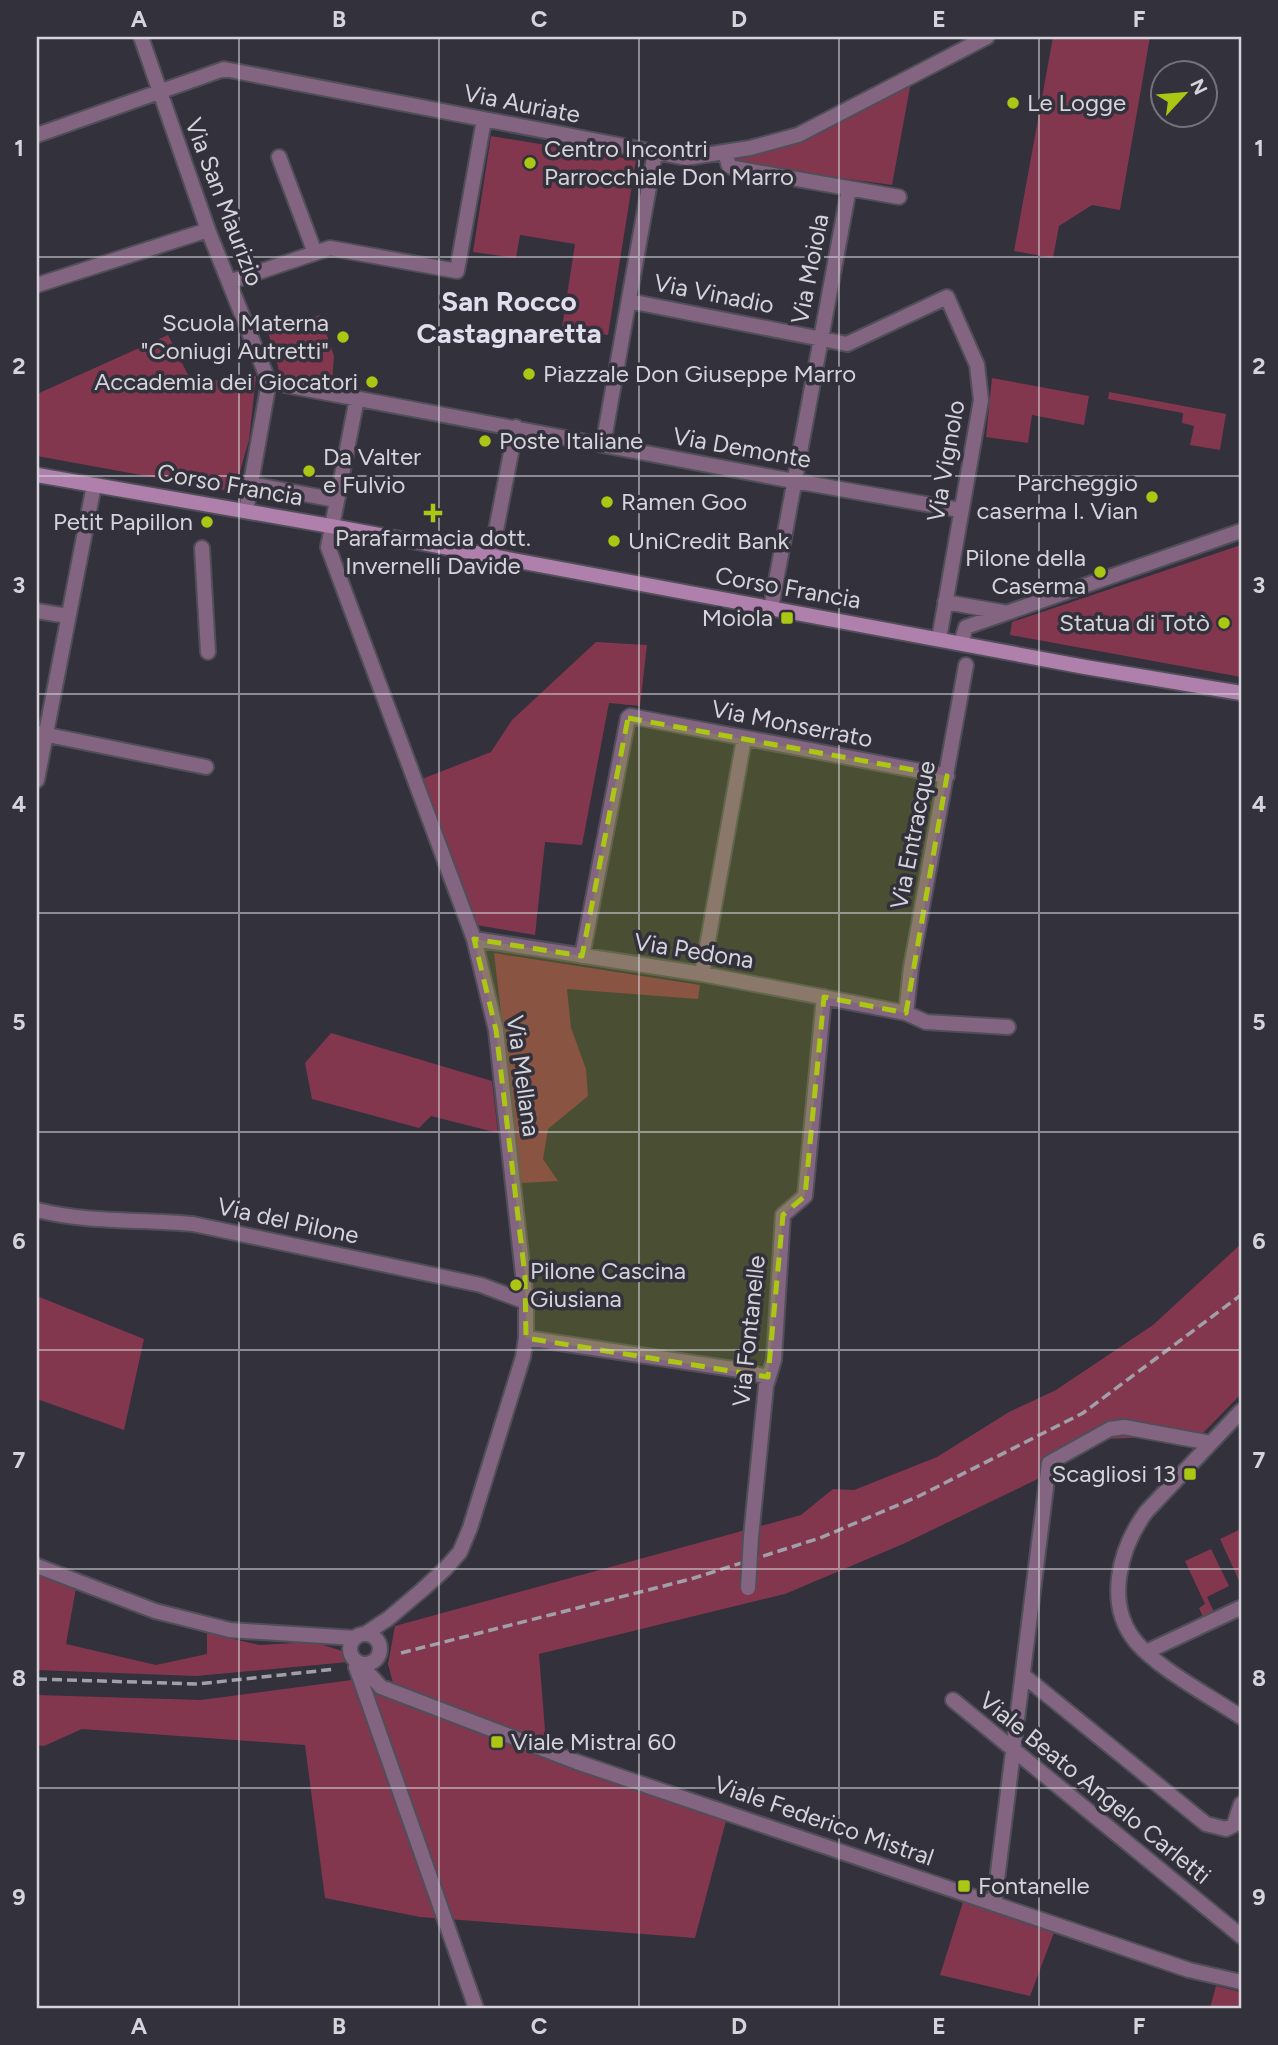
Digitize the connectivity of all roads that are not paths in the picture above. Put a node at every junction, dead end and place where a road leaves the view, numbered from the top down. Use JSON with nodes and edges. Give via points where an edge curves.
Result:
{"nodes":[{"id":1,"x":141,"y":37,"type":"edge"},
{"id":2,"x":987,"y":37,"type":"edge"},
{"id":3,"x":159,"y":93,"type":"junction"},
{"id":4,"x":484,"y":120,"type":"junction"},
{"id":5,"x":37,"y":135,"type":"edge"},
{"id":6,"x":725,"y":152,"type":"junction"},
{"id":7,"x":655,"y":153,"type":"junction"},
{"id":8,"x":279,"y":157,"type":"dead end"},
{"id":9,"x":849,"y":187,"type":"junction"},
{"id":10,"x":899,"y":197,"type":"dead end"},
{"id":11,"x":208,"y":229,"type":"junction"},
{"id":12,"x":316,"y":253,"type":"junction"},
{"id":13,"x":229,"y":282,"type":"junction"},
{"id":14,"x":37,"y":285,"type":"edge"},
{"id":15,"x":947,"y":297,"type":"joint"},
{"id":16,"x":629,"y":301,"type":"junction"},
{"id":17,"x":820,"y":337,"type":"junction"},
{"id":18,"x":269,"y":382,"type":"junction"},
{"id":19,"x":357,"y":398,"type":"junction"},
{"id":20,"x":516,"y":427,"type":"junction"},
{"id":21,"x":603,"y":445,"type":"junction"},
{"id":22,"x":37,"y":475,"type":"edge"},
{"id":23,"x":795,"y":481,"type":"junction"},
{"id":24,"x":251,"y":484,"type":"junction"},
{"id":25,"x":94,"y":485,"type":"junction"},
{"id":26,"x":336,"y":500,"type":"junction"},
{"id":27,"x":960,"y":510,"type":"junction"},
{"id":28,"x":246,"y":512,"type":"junction"},
{"id":29,"x":331,"y":526,"type":"junction"},
{"id":30,"x":1241,"y":531,"type":"edge"},
{"id":31,"x":202,"y":548,"type":"dead end"},
{"id":32,"x":491,"y":556,"type":"junction"},
{"id":33,"x":945,"y":602,"type":"junction"},
{"id":34,"x":771,"y":608,"type":"junction"},
{"id":35,"x":37,"y":611,"type":"edge"},
{"id":36,"x":1005,"y":612,"type":"junction"},
{"id":37,"x":68,"y":616,"type":"junction"},
{"id":38,"x":939,"y":639,"type":"junction"},
{"id":39,"x":961,"y":643,"type":"junction"},
{"id":40,"x":208,"y":652,"type":"dead end"},
{"id":41,"x":967,"y":666,"type":"dead end"},
{"id":42,"x":1240,"y":689,"type":"edge"},
{"id":43,"x":41,"y":733,"type":"edge"},
{"id":44,"x":744,"y":739,"type":"junction"},
{"id":45,"x":206,"y":767,"type":"dead end"},
{"id":46,"x":947,"y":776,"type":"junction"},
{"id":47,"x":37,"y":780,"type":"edge"},
{"id":48,"x":474,"y":939,"type":"junction"},
{"id":49,"x":582,"y":956,"type":"junction"},
{"id":50,"x":702,"y":974,"type":"junction"},
{"id":51,"x":824,"y":997,"type":"junction"},
{"id":52,"x":906,"y":1013,"type":"junction"},
{"id":53,"x":1008,"y":1027,"type":"dead end"},
{"id":54,"x":37,"y":1210,"type":"edge"},
{"id":55,"x":526,"y":1302,"type":"junction"},
{"id":56,"x":526,"y":1338,"type":"junction"},
{"id":57,"x":768,"y":1377,"type":"junction"},
{"id":58,"x":1241,"y":1411,"type":"edge"},
{"id":59,"x":1211,"y":1443,"type":"junction"},
{"id":60,"x":37,"y":1566,"type":"edge"},
{"id":61,"x":748,"y":1592,"type":"dead end"},
{"id":62,"x":1240,"y":1608,"type":"edge"},
{"id":63,"x":389,"y":1618,"type":"junction"},
{"id":64,"x":359,"y":1651,"type":"junction"},
{"id":65,"x":1146,"y":1652,"type":"junction"},
{"id":66,"x":1024,"y":1676,"type":"junction"},
{"id":67,"x":953,"y":1700,"type":"dead end"},
{"id":68,"x":1241,"y":1717,"type":"edge"},
{"id":69,"x":1013,"y":1750,"type":"junction"},
{"id":70,"x":1241,"y":1804,"type":"edge"},
{"id":71,"x":994,"y":1904,"type":"junction"},
{"id":72,"x":1241,"y":1936,"type":"edge"},
{"id":73,"x":1241,"y":1982,"type":"edge"},
{"id":74,"x":475,"y":2008,"type":"edge"}],
"edges":[{"from":1,"to":3,"type":"street","name":"Via San Maurizio"},
{"from":2,"to":6,"type":"street","name":"Via Auriate","via":[[798,135]]},
{"from":3,"to":4,"type":"street","name":"Via Auriate","via":[[224,69]]},
{"from":3,"to":5,"type":"street","name":"Via Auriate"},
{"from":3,"to":11,"type":"street","name":"Via San Maurizio"},
{"from":4,"to":7,"type":"street","name":"Via Auriate"},
{"from":4,"to":12,"type":"street","via":[[457,271],[334,248]]},
{"from":6,"to":7,"type":"street","name":"Via Auriate","via":[[686,158]]},
{"from":6,"to":9,"type":"street","name":"Via Moiola","via":[[729,166]]},
{"from":7,"to":16,"type":"street"},
{"from":8,"to":12,"type":"street"},
{"from":9,"to":10,"type":"street","name":"Via Moiola"},
{"from":9,"to":17,"type":"street","name":"Via Moiola"},
{"from":11,"to":13,"type":"street","name":"Via San Maurizio"},
{"from":11,"to":14,"type":"street"},
{"from":12,"to":13,"type":"street"},
{"from":13,"to":18,"type":"street","name":"Via San Maurizio"},
{"from":15,"to":17,"type":"street","name":"Via Vinadio","via":[[847,344]]},
{"from":15,"to":27,"type":"street","name":"Via Vignolo","via":[[972,349],[980,380],[981,400]]},
{"from":16,"to":17,"type":"street","name":"Via Vinadio"},
{"from":16,"to":21,"type":"street"},
{"from":17,"to":23,"type":"street","name":"Via Moiola"},
{"from":18,"to":19,"type":"street","name":"Via Demonte"},
{"from":18,"to":24,"type":"street"},
{"from":19,"to":20,"type":"street","name":"Via Demonte"},
{"from":19,"to":26,"type":"street","name":"Via Mellana"},
{"from":20,"to":21,"type":"street","name":"Via Demonte"},
{"from":20,"to":32,"type":"street"},
{"from":21,"to":23,"type":"street","name":"Via Demonte"},
{"from":22,"to":25,"type":"main road","name":"Corso Francia"},
{"from":23,"to":27,"type":"street","name":"Via Demonte"},
{"from":23,"to":34,"type":"street","name":"Via Moiola"},
{"from":24,"to":26,"type":"street"},
{"from":24,"to":28,"type":"street"},
{"from":25,"to":28,"type":"main road","name":"Corso Francia"},
{"from":25,"to":37,"type":"street"},
{"from":26,"to":29,"type":"street","name":"Via Mellana"},
{"from":27,"to":33,"type":"street","name":"Via Vignolo"},
{"from":28,"to":29,"type":"main road","name":"Corso Francia"},
{"from":29,"to":32,"type":"main road","name":"Corso Francia"},
{"from":29,"to":48,"type":"street","name":"Via Mellana","via":[[328,547]]},
{"from":30,"to":36,"type":"street"},
{"from":31,"to":40,"type":"street"},
{"from":32,"to":34,"type":"main road","name":"Corso Francia"},
{"from":33,"to":36,"type":"street"},
{"from":33,"to":38,"type":"street","name":"Via Vignolo"},
{"from":34,"to":38,"type":"main road","name":"Corso Francia"},
{"from":35,"to":37,"type":"street"},
{"from":36,"to":39,"type":"street","via":[[966,627]]},
{"from":37,"to":43,"type":"street"},
{"from":38,"to":39,"type":"main road","name":"Corso Francia"},
{"from":39,"to":42,"type":"main road","name":"Corso Francia"},
{"from":41,"to":46,"type":"street","name":"Via Entracque"},
{"from":43,"to":45,"type":"street"},
{"from":43,"to":47,"type":"street"},
{"from":44,"to":46,"type":"street","name":"Via Monserrato"},
{"from":44,"to":49,"type":"street","name":"Via Monserrato","via":[[628,718]]},
{"from":44,"to":50,"type":"street"},
{"from":46,"to":52,"type":"street","name":"Via Entracque"},
{"from":48,"to":49,"type":"street","name":"Via Pedona"},
{"from":48,"to":55,"type":"street","name":"Via Mellana","via":[[496,1030]]},
{"from":49,"to":50,"type":"street","name":"Via Pedona"},
{"from":50,"to":51,"type":"street","name":"Via Pedona"},
{"from":51,"to":52,"type":"street","name":"Via Pedona"},
{"from":51,"to":57,"type":"street","name":"Via Fontanelle","via":[[805,1196],[783,1215],[774,1360]]},
{"from":52,"to":53,"type":"street","name":"Via Pedona","via":[[926,1022]]},
{"from":54,"to":55,"type":"street","name":"Via del Pilone","via":[[103,1220],[193,1224],[481,1285]]},
{"from":55,"to":56,"type":"street","name":"Via Mellana"},
{"from":56,"to":57,"type":"street"},
{"from":56,"to":63,"type":"street","name":"Via Mellana","via":[[466,1540],[445,1569]]},
{"from":57,"to":61,"type":"street","name":"Via Fontanelle","bridge":true},
{"from":58,"to":59,"type":"street"},
{"from":59,"to":65,"type":"street","via":[[1146,1512],[1123,1554],[1120,1605],[1130,1634]]},
{"from":59,"to":66,"type":"street","via":[[1124,1427],[1110,1429],[1049,1463]]},
{"from":60,"to":64,"type":"street","via":[[155,1611],[230,1630],[318,1637]]},
{"from":62,"to":65,"type":"street"},
{"from":63,"to":64,"type":"street","name":"Via Mellana"},
{"from":63,"to":64,"type":"street","via":[[379,1654]]},
{"from":64,"to":71,"type":"street","name":"Viale Federico Mistral","via":[[381,1687],[396,1694],[577,1762]]},
{"from":64,"to":74,"type":"street"},
{"from":65,"to":68,"type":"street"},
{"from":66,"to":69,"type":"street"},
{"from":66,"to":70,"type":"street","via":[[1206,1824],[1226,1829],[1234,1825]]},
{"from":67,"to":69,"type":"street","name":"Viale Beato Angelo Carletti"},
{"from":69,"to":71,"type":"street"},
{"from":69,"to":72,"type":"street","name":"Viale Beato Angelo Carletti"},
{"from":71,"to":73,"type":"street","name":"Viale Federico Mistral","via":[[1189,1970]]}]}
